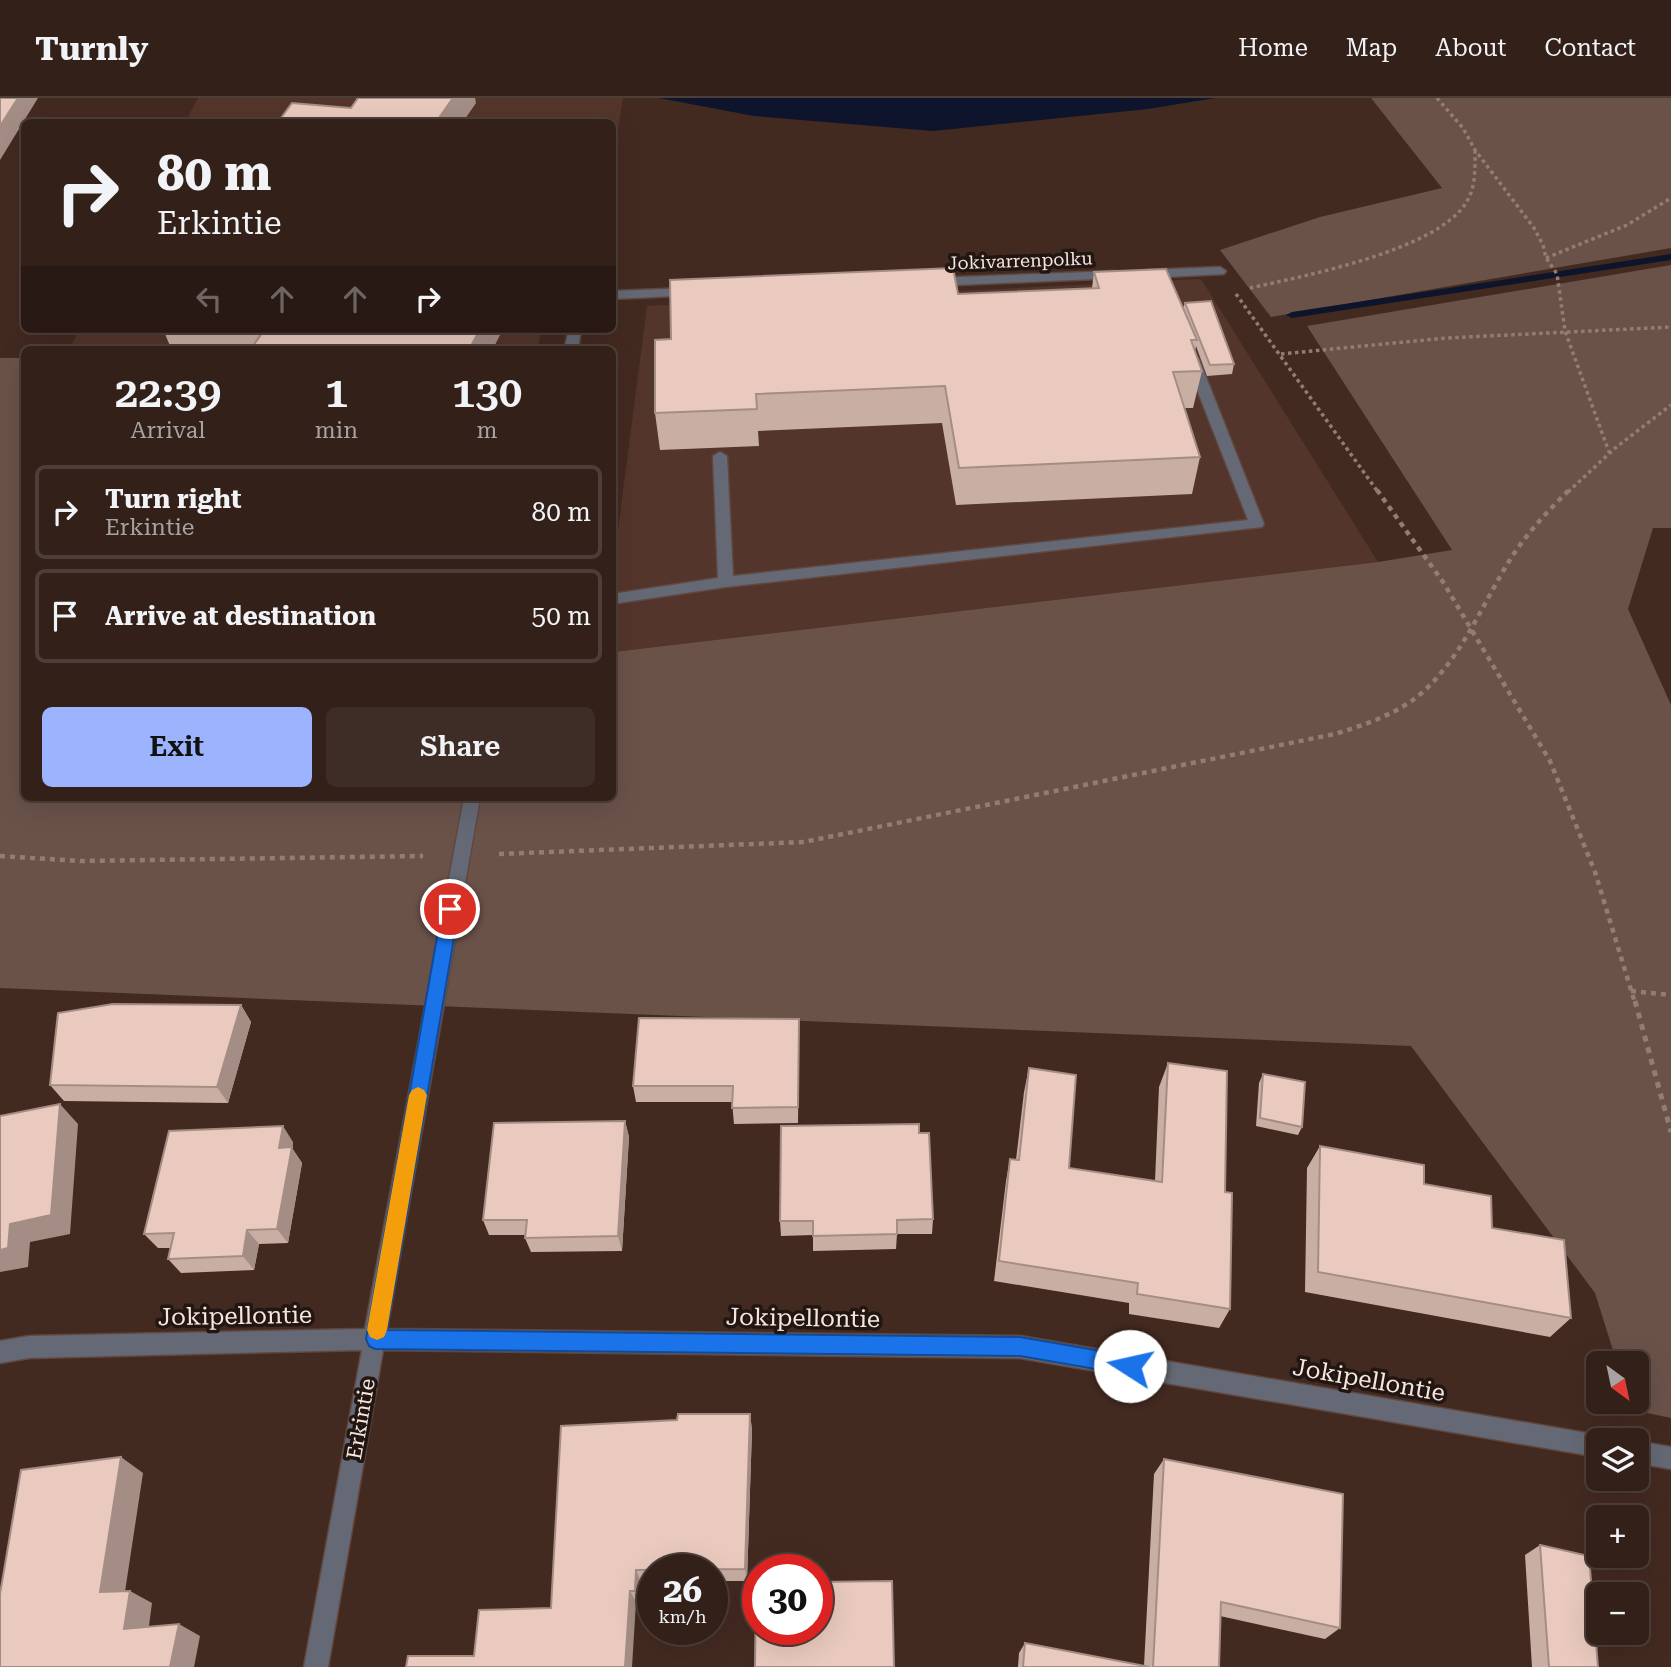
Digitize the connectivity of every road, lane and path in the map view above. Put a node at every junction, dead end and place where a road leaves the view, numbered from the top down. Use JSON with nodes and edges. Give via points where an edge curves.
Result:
{"nodes":[{"id":1,"x":1437,"y":98,"type":"edge"},
{"id":2,"x":1475,"y":150,"type":"junction"},
{"id":3,"x":1671,"y":198,"type":"edge"},
{"id":4,"x":1546,"y":258,"type":"junction"},
{"id":5,"x":1220,"y":271,"type":"joint"},
{"id":6,"x":924,"y":282,"type":"edge"},
{"id":7,"x":707,"y":291,"type":"edge"},
{"id":8,"x":1235,"y":291,"type":"junction"},
{"id":9,"x":616,"y":295,"type":"edge"},
{"id":10,"x":1671,"y":327,"type":"edge"},
{"id":11,"x":1564,"y":331,"type":"junction"},
{"id":12,"x":1188,"y":349,"type":"edge"},
{"id":13,"x":1280,"y":354,"type":"junction"},
{"id":14,"x":1671,"y":405,"type":"edge"},
{"id":15,"x":1609,"y":452,"type":"junction"},
{"id":16,"x":720,"y":456,"type":"edge"},
{"id":17,"x":726,"y":582,"type":"junction"},
{"id":18,"x":616,"y":598,"type":"edge"},
{"id":19,"x":1469,"y":629,"type":"junction"},
{"id":20,"x":471,"y":801,"type":"edge"},
{"id":21,"x":460,"y":855,"type":"junction"},
{"id":22,"x":0,"y":856,"type":"edge"},
{"id":23,"x":1631,"y":991,"type":"junction"},
{"id":24,"x":1671,"y":995,"type":"edge"},
{"id":25,"x":1671,"y":1132,"type":"edge"},
{"id":26,"x":375,"y":1339,"type":"junction"},
{"id":27,"x":0,"y":1352,"type":"edge"},
{"id":28,"x":1586,"y":1444,"type":"edge"},
{"id":29,"x":1649,"y":1454,"type":"edge"},
{"id":30,"x":1671,"y":1458,"type":"edge"},
{"id":31,"x":316,"y":1667,"type":"edge"}],
"edges":[{"from":1,"to":2,"type":"path","via":[[1464,128]]},
{"from":2,"to":4,"type":"path","via":[[1534,228]]},
{"from":2,"to":8,"type":"path","via":[[1474,184],[1462,208],[1434,230],[1315,274]]},
{"from":3,"to":4,"type":"path","via":[[1627,225]]},
{"from":4,"to":11,"type":"path","via":[[1557,274]]},
{"from":5,"to":6,"type":"street","name":"Jokivarrenpolku"},
{"from":5,"to":8,"type":"path"},
{"from":7,"to":9,"type":"street"},
{"from":8,"to":13,"type":"path"},
{"from":10,"to":11,"type":"path"},
{"from":11,"to":13,"type":"path"},
{"from":11,"to":15,"type":"path"},
{"from":12,"to":17,"type":"street","via":[[1258,524]]},
{"from":13,"to":19,"type":"path","via":[[1443,582]]},
{"from":14,"to":15,"type":"path"},
{"from":15,"to":19,"type":"path","via":[[1529,534]]},
{"from":16,"to":17,"type":"street"},
{"from":17,"to":18,"type":"street"},
{"from":19,"to":21,"type":"path","via":[[1445,667],[1405,706],[1335,734],[804,842]]},
{"from":19,"to":23,"type":"path","via":[[1531,725],[1562,787],[1587,847]]},
{"from":20,"to":21,"type":"street","name":"Erkintie"},
{"from":21,"to":22,"type":"path","via":[[80,861]]},
{"from":21,"to":26,"type":"street","name":"Erkintie"},
{"from":23,"to":24,"type":"path"},
{"from":23,"to":25,"type":"path"},
{"from":26,"to":27,"type":"street","name":"Jokipellontie","via":[[29,1347]]},
{"from":26,"to":28,"type":"street","name":"Jokipellontie","via":[[1020,1347]]},
{"from":26,"to":31,"type":"street","name":"Erkintie"},
{"from":29,"to":30,"type":"street"}]}
